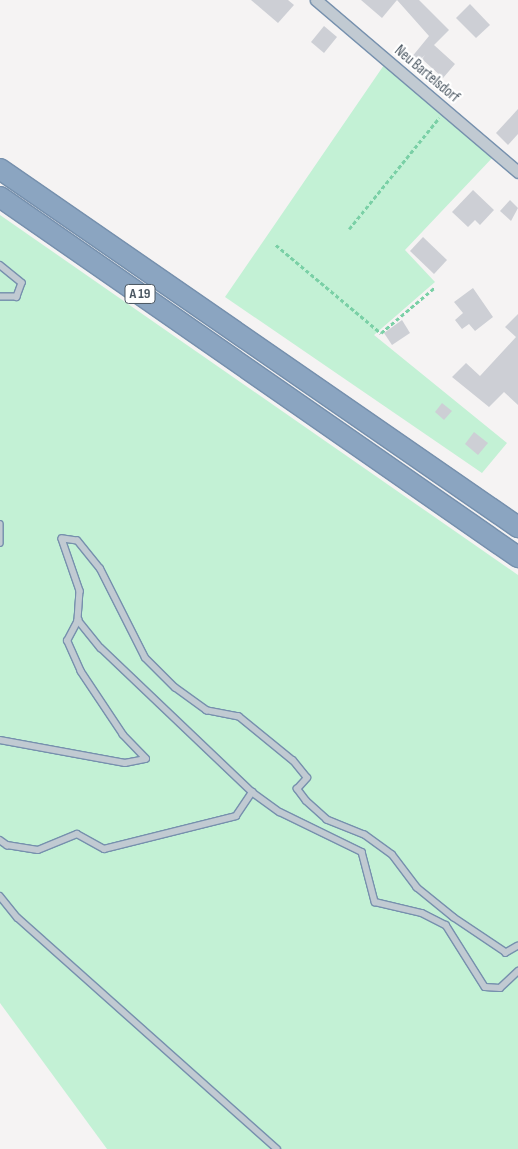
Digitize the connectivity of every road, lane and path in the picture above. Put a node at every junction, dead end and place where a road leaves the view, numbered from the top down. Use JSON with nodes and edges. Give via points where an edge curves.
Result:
{"nodes":[{"id":1,"x":316,"y":0,"type":"edge"},
{"id":2,"x":446,"y":109,"type":"junction"},
{"id":3,"x":0,"y":169,"type":"edge"},
{"id":4,"x":518,"y":172,"type":"edge"},
{"id":5,"x":0,"y":197,"type":"edge"},
{"id":6,"x":349,"y":229,"type":"dead end"},
{"id":7,"x":276,"y":245,"type":"dead end"},
{"id":8,"x":0,"y":265,"type":"edge"},
{"id":9,"x":434,"y":288,"type":"dead end"},
{"id":10,"x":0,"y":297,"type":"edge"},
{"id":11,"x":0,"y":524,"type":"edge"},
{"id":12,"x":518,"y":527,"type":"edge"},
{"id":13,"x":0,"y":543,"type":"edge"},
{"id":14,"x":518,"y":557,"type":"edge"},
{"id":15,"x":78,"y":620,"type":"junction"},
{"id":16,"x":0,"y":740,"type":"edge"},
{"id":17,"x":252,"y":792,"type":"junction"},
{"id":18,"x":0,"y":840,"type":"edge"},
{"id":19,"x":0,"y":896,"type":"edge"},
{"id":20,"x":518,"y":946,"type":"edge"},
{"id":21,"x":518,"y":971,"type":"edge"},
{"id":22,"x":277,"y":1149,"type":"edge"}],
"edges":[{"from":1,"to":2,"type":"street","name":"Neu Bartelsdorf"},
{"from":2,"to":4,"type":"street","name":"Neu Bartelsdorf"},
{"from":2,"to":6,"type":"path"},
{"from":3,"to":12,"type":"highway","number":"A 19"},
{"from":5,"to":14,"type":"highway","number":"A 19"},
{"from":7,"to":9,"type":"path","via":[[381,333]]},
{"from":8,"to":10,"type":"lane","via":[[22,284],[17,297]]},
{"from":11,"to":13,"type":"lane"},
{"from":15,"to":16,"type":"lane","via":[[67,641],[81,672],[123,735],[146,759],[125,763]]},
{"from":15,"to":17,"type":"lane","via":[[100,648]]},
{"from":15,"to":20,"type":"lane","via":[[80,591],[62,539],[78,541],[100,569],[145,658],[175,688],[206,711],[239,717],[293,761],[307,778],[297,789],[306,800],[328,820],[364,835],[392,855],[417,888],[454,918],[506,953]]},
{"from":17,"to":18,"type":"lane","via":[[236,816],[104,849],[77,834],[38,850],[6,845]]},
{"from":17,"to":21,"type":"lane","via":[[280,812],[362,852],[375,902],[422,913],[446,925],[485,987],[500,988]]},
{"from":19,"to":22,"type":"lane","via":[[18,918]]}]}
